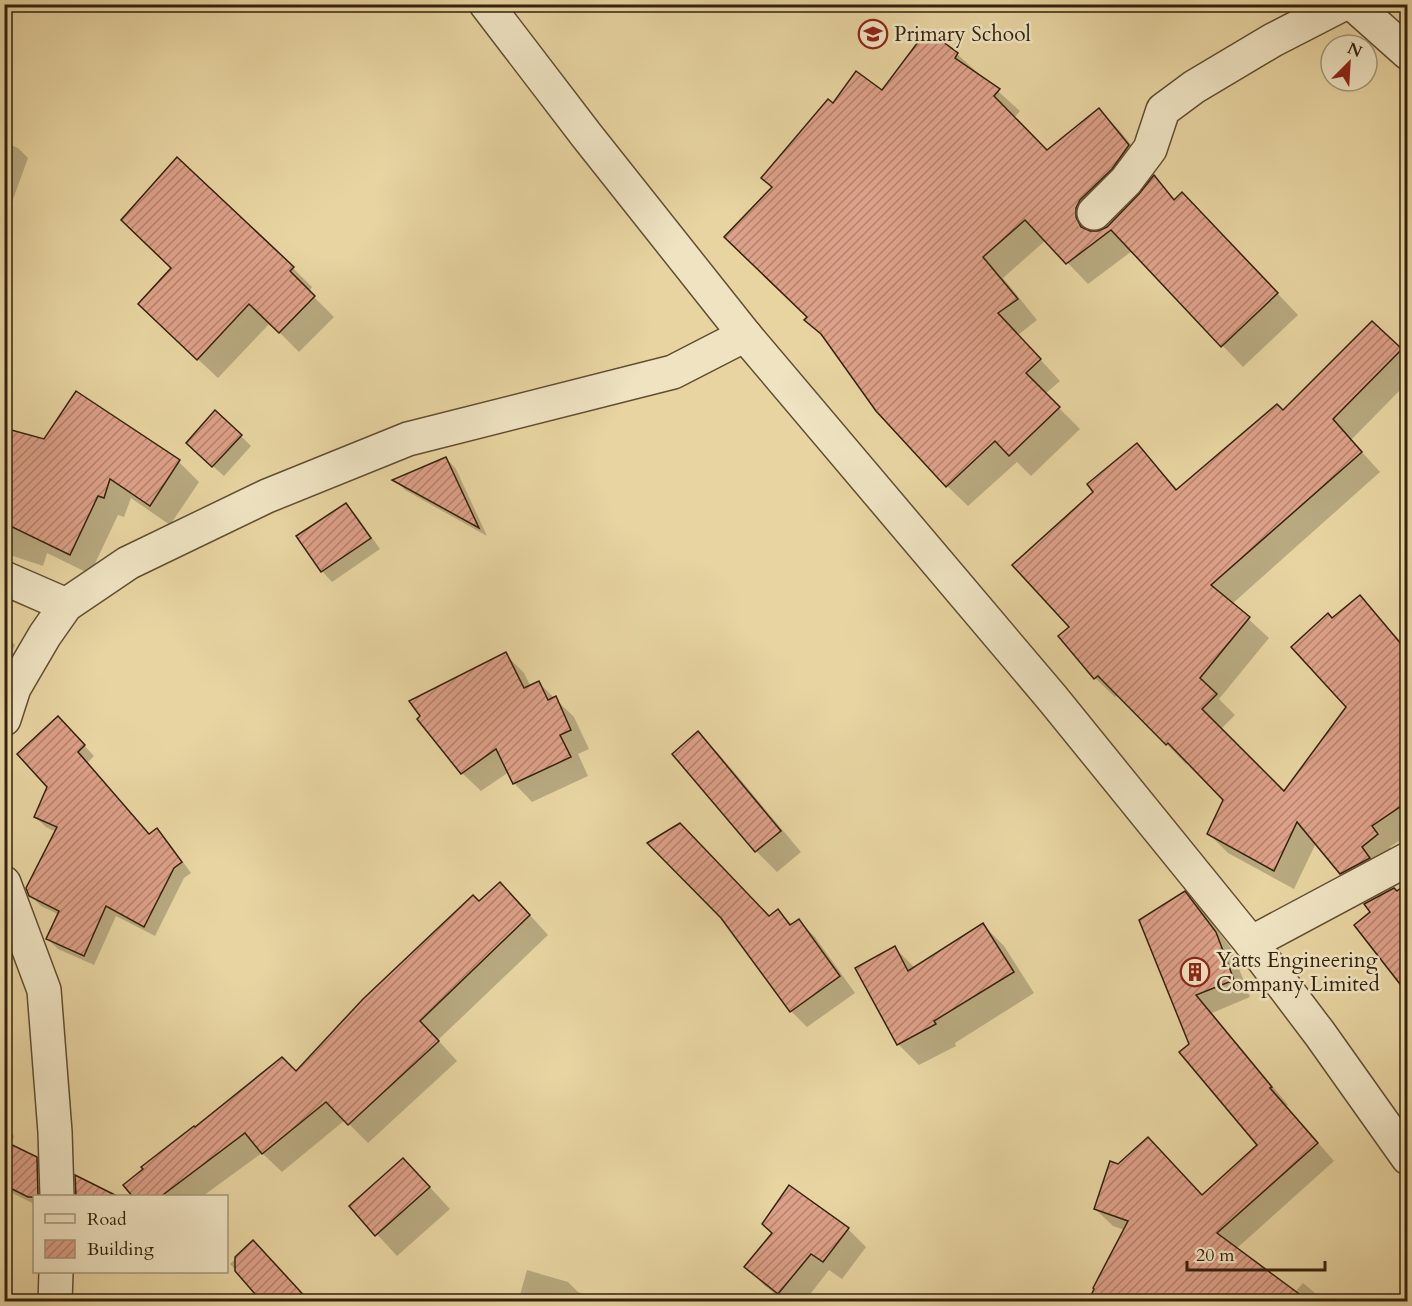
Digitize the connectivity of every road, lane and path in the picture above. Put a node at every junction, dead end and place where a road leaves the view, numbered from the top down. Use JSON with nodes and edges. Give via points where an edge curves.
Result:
{"nodes":[{"id":1,"x":486,"y":4,"type":"edge"},
{"id":2,"x":1344,"y":4,"type":"edge"},
{"id":3,"x":1353,"y":4,"type":"edge"},
{"id":4,"x":1407,"y":53,"type":"edge"},
{"id":5,"x":1094,"y":213,"type":"dead end"},
{"id":6,"x":745,"y":335,"type":"junction"},
{"id":7,"x":4,"y":578,"type":"edge"},
{"id":8,"x":66,"y":605,"type":"junction"},
{"id":9,"x":4,"y":719,"type":"edge"},
{"id":10,"x":1407,"y":859,"type":"edge"},
{"id":11,"x":4,"y":883,"type":"edge"},
{"id":12,"x":1251,"y":943,"type":"junction"},
{"id":13,"x":1407,"y":1158,"type":"edge"},
{"id":14,"x":57,"y":1195,"type":"edge"},
{"id":15,"x":56,"y":1273,"type":"edge"},
{"id":16,"x":55,"y":1302,"type":"edge"}],
"edges":[{"from":1,"to":6,"type":"street"},
{"from":2,"to":5,"type":"street","via":[[1263,46],[1194,87],[1163,111],[1150,149],[1126,181]]},
{"from":3,"to":4,"type":"street"},
{"from":6,"to":8,"type":"street","via":[[673,372],[408,439],[267,496],[128,562]]},
{"from":6,"to":12,"type":"street","via":[[1053,699]]},
{"from":7,"to":8,"type":"street"},
{"from":8,"to":9,"type":"street","via":[[15,688]]},
{"from":10,"to":12,"type":"street"},
{"from":11,"to":14,"type":"street","via":[[44,990]]},
{"from":12,"to":13,"type":"street"},
{"from":15,"to":16,"type":"street"}]}
